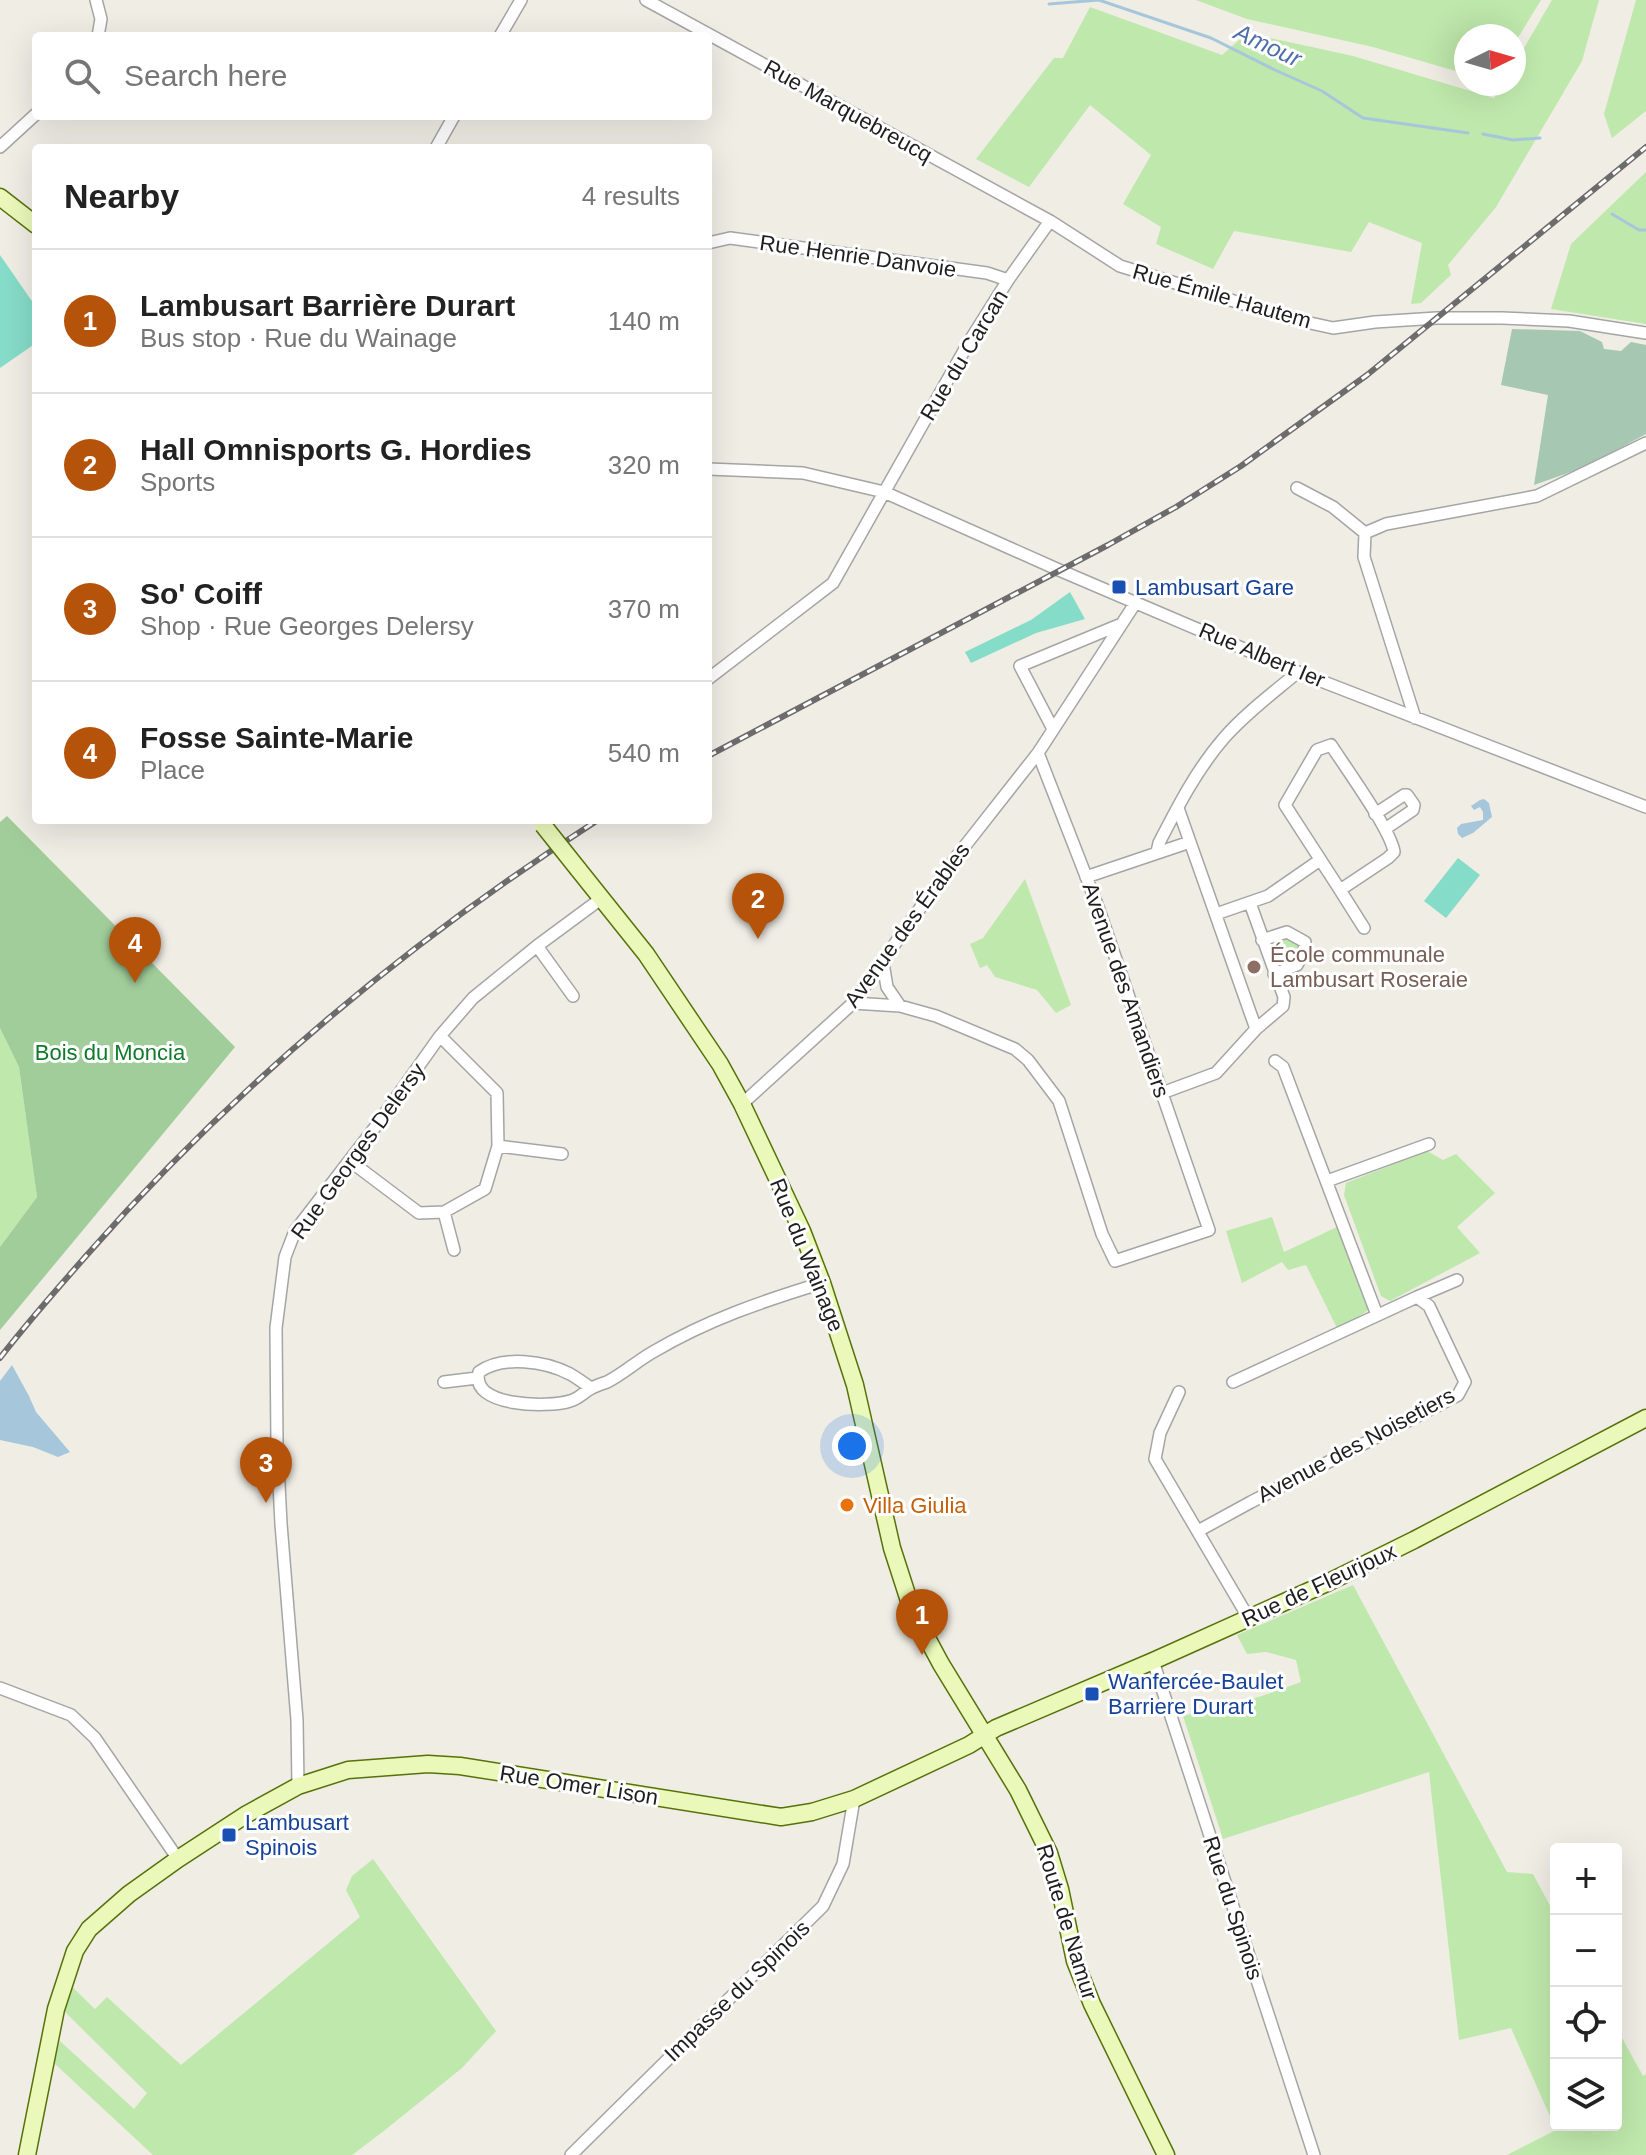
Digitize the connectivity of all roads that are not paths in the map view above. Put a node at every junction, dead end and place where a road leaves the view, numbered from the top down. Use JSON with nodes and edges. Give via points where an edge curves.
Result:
{"nodes":[{"id":1,"x":96,"y":0,"type":"edge"},
{"id":2,"x":521,"y":0,"type":"edge"},
{"id":3,"x":646,"y":0,"type":"edge"},
{"id":4,"x":99,"y":32,"type":"edge"},
{"id":5,"x":502,"y":32,"type":"edge"},
{"id":6,"x":704,"y":32,"type":"edge"},
{"id":7,"x":712,"y":36,"type":"edge"},
{"id":8,"x":32,"y":118,"type":"edge"},
{"id":9,"x":452,"y":120,"type":"edge"},
{"id":10,"x":438,"y":144,"type":"edge"},
{"id":11,"x":0,"y":147,"type":"edge"},
{"id":12,"x":0,"y":197,"type":"edge"},
{"id":13,"x":32,"y":221,"type":"edge"},
{"id":14,"x":1050,"y":221,"type":"junction"},
{"id":15,"x":712,"y":242,"type":"edge"},
{"id":16,"x":1008,"y":280,"type":"junction"},
{"id":17,"x":1646,"y":333,"type":"edge"},
{"id":18,"x":1646,"y":443,"type":"edge"},
{"id":19,"x":712,"y":469,"type":"edge"},
{"id":20,"x":1297,"y":488,"type":"dead end"},
{"id":21,"x":884,"y":492,"type":"junction"},
{"id":22,"x":1365,"y":533,"type":"junction"},
{"id":23,"x":1136,"y":602,"type":"junction"},
{"id":24,"x":1121,"y":624,"type":"junction"},
{"id":25,"x":1298,"y":672,"type":"junction"},
{"id":26,"x":712,"y":676,"type":"edge"},
{"id":27,"x":1415,"y":718,"type":"junction"},
{"id":28,"x":1053,"y":729,"type":"junction"},
{"id":29,"x":1038,"y":753,"type":"junction"},
{"id":30,"x":1646,"y":807,"type":"edge"},
{"id":31,"x":1178,"y":808,"type":"junction"},
{"id":32,"x":1375,"y":814,"type":"junction"},
{"id":33,"x":542,"y":824,"type":"edge"},
{"id":34,"x":1385,"y":829,"type":"junction"},
{"id":35,"x":1190,"y":842,"type":"junction"},
{"id":36,"x":1157,"y":852,"type":"junction"},
{"id":37,"x":1320,"y":860,"type":"junction"},
{"id":38,"x":1086,"y":877,"type":"junction"},
{"id":39,"x":1340,"y":890,"type":"junction"},
{"id":40,"x":602,"y":898,"type":"junction"},
{"id":41,"x":1250,"y":903,"type":"junction"},
{"id":42,"x":1216,"y":914,"type":"junction"},
{"id":43,"x":1364,"y":928,"type":"dead end"},
{"id":44,"x":1262,"y":940,"type":"junction"},
{"id":45,"x":537,"y":946,"type":"junction"},
{"id":46,"x":883,"y":963,"type":"junction"},
{"id":47,"x":1274,"y":974,"type":"junction"},
{"id":48,"x":573,"y":996,"type":"dead end"},
{"id":49,"x":853,"y":1003,"type":"junction"},
{"id":50,"x":900,"y":1006,"type":"junction"},
{"id":51,"x":1256,"y":1029,"type":"junction"},
{"id":52,"x":440,"y":1036,"type":"junction"},
{"id":53,"x":1275,"y":1061,"type":"dead end"},
{"id":54,"x":1162,"y":1093,"type":"junction"},
{"id":55,"x":742,"y":1104,"type":"junction"},
{"id":56,"x":1429,"y":1144,"type":"dead end"},
{"id":57,"x":498,"y":1146,"type":"junction"},
{"id":58,"x":562,"y":1154,"type":"dead end"},
{"id":59,"x":350,"y":1161,"type":"junction"},
{"id":60,"x":1327,"y":1181,"type":"junction"},
{"id":61,"x":444,"y":1212,"type":"junction"},
{"id":62,"x":454,"y":1250,"type":"dead end"},
{"id":63,"x":1457,"y":1280,"type":"dead end"},
{"id":64,"x":822,"y":1283,"type":"junction"},
{"id":65,"x":1417,"y":1297,"type":"junction"},
{"id":66,"x":1377,"y":1315,"type":"junction"},
{"id":67,"x":477,"y":1378,"type":"junction"},
{"id":68,"x":444,"y":1382,"type":"dead end"},
{"id":69,"x":1233,"y":1382,"type":"dead end"},
{"id":70,"x":591,"y":1388,"type":"junction"},
{"id":71,"x":1179,"y":1392,"type":"dead end"},
{"id":72,"x":1646,"y":1418,"type":"edge"},
{"id":73,"x":1198,"y":1531,"type":"junction"},
{"id":74,"x":1248,"y":1617,"type":"junction"},
{"id":75,"x":1153,"y":1661,"type":"junction"},
{"id":76,"x":0,"y":1688,"type":"edge"},
{"id":77,"x":984,"y":1735,"type":"junction"},
{"id":78,"x":298,"y":1786,"type":"junction"},
{"id":79,"x":854,"y":1799,"type":"junction"},
{"id":80,"x":178,"y":1859,"type":"junction"},
{"id":81,"x":27,"y":2155,"type":"edge"},
{"id":82,"x":571,"y":2155,"type":"edge"},
{"id":83,"x":1166,"y":2155,"type":"edge"},
{"id":84,"x":1314,"y":2155,"type":"edge"}],
"edges":[{"from":1,"to":4,"type":"street"},
{"from":2,"to":5,"type":"street"},
{"from":3,"to":6,"type":"street","name":"Rue Marquebreucq"},
{"from":7,"to":14,"type":"street","name":"Rue Marquebreucq"},
{"from":8,"to":11,"type":"street"},
{"from":9,"to":10,"type":"street"},
{"from":12,"to":13,"type":"street"},
{"from":14,"to":16,"type":"street","name":"Rue du Carcan"},
{"from":14,"to":17,"type":"street","name":"Rue Émile Hautem","via":[[1120,266],[1333,328],[1502,318]]},
{"from":15,"to":16,"type":"street","name":"Rue Henrie Danvoie","via":[[730,238]]},
{"from":16,"to":21,"type":"street","name":"Rue du Carcan"},
{"from":18,"to":22,"type":"street","via":[[1537,496],[1386,524]]},
{"from":19,"to":21,"type":"street","name":"Rue Albert Ier","via":[[803,473]]},
{"from":20,"to":22,"type":"street","via":[[1333,507]]},
{"from":21,"to":23,"type":"street","name":"Rue Albert Ier"},
{"from":21,"to":26,"type":"street","name":"Rue du Carcan","via":[[833,583]]},
{"from":22,"to":27,"type":"street","via":[[1364,557]]},
{"from":23,"to":24,"type":"street","name":"Avenue des Érables"},
{"from":23,"to":25,"type":"street","name":"Rue Albert Ier"},
{"from":24,"to":28,"type":"street","name":"Avenue des Érables"},
{"from":24,"to":28,"type":"street","via":[[1020,666]]},
{"from":25,"to":27,"type":"street","name":"Rue Albert Ier"},
{"from":25,"to":31,"type":"street","via":[[1224,738]]},
{"from":27,"to":30,"type":"street","name":"Rue Albert Ier"},
{"from":28,"to":29,"type":"street","name":"Avenue des Érables"},
{"from":29,"to":38,"type":"street","name":"Avenue des Amandiers"},
{"from":29,"to":46,"type":"street","name":"Avenue des Érables","via":[[957,856]]},
{"from":31,"to":35,"type":"street"},
{"from":31,"to":36,"type":"street"},
{"from":32,"to":34,"type":"street"},
{"from":32,"to":34,"type":"street","via":[[1404,795],[1414,805]]},
{"from":32,"to":37,"type":"street","via":[[1331,745],[1317,750],[1285,805]]},
{"from":33,"to":40,"type":"street","name":"Rue du Wainage","bridge":true},
{"from":34,"to":39,"type":"street","via":[[1394,852]]},
{"from":35,"to":36,"type":"street"},
{"from":35,"to":42,"type":"street"},
{"from":36,"to":38,"type":"street"},
{"from":37,"to":39,"type":"street"},
{"from":37,"to":41,"type":"street"},
{"from":38,"to":54,"type":"street","name":"Avenue des Amandiers"},
{"from":39,"to":43,"type":"street"},
{"from":40,"to":45,"type":"street","name":"Rue Georges Delersy"},
{"from":40,"to":55,"type":"street","name":"Rue du Wainage","via":[[646,954]]},
{"from":41,"to":42,"type":"street"},
{"from":41,"to":44,"type":"street"},
{"from":42,"to":51,"type":"street"},
{"from":44,"to":47,"type":"street"},
{"from":44,"to":47,"type":"street","via":[[1287,932],[1305,942],[1297,965]]},
{"from":45,"to":48,"type":"street"},
{"from":45,"to":52,"type":"street","name":"Rue Georges Delersy","via":[[473,998]]},
{"from":46,"to":49,"type":"street","name":"Avenue des Érables"},
{"from":46,"to":50,"type":"street","via":[[887,987]]},
{"from":47,"to":51,"type":"street","via":[[1283,1006]]},
{"from":49,"to":50,"type":"street"},
{"from":49,"to":55,"type":"street","name":"Avenue des Érables"},
{"from":50,"to":54,"type":"street","name":"Avenue des Amandiers","via":[[967,1028],[1028,1060],[1059,1101],[1115,1261],[1209,1230]]},
{"from":51,"to":54,"type":"street","via":[[1216,1073]]},
{"from":52,"to":57,"type":"street","via":[[497,1093]]},
{"from":52,"to":59,"type":"street","name":"Rue Georges Delersy"},
{"from":53,"to":60,"type":"street","via":[[1283,1067]]},
{"from":55,"to":64,"type":"street","name":"Rue du Wainage"},
{"from":56,"to":60,"type":"street"},
{"from":57,"to":58,"type":"street"},
{"from":57,"to":61,"type":"street","via":[[485,1189]]},
{"from":59,"to":61,"type":"street","via":[[419,1213]]},
{"from":59,"to":78,"type":"street","name":"Rue Georges Delersy","via":[[295,1231],[285,1257],[276,1328],[277,1445]]},
{"from":60,"to":66,"type":"street"},
{"from":61,"to":62,"type":"street"},
{"from":63,"to":65,"type":"street"},
{"from":64,"to":70,"type":"street","via":[[707,1322]]},
{"from":64,"to":77,"type":"street","name":"Rue du Wainage","via":[[855,1385],[892,1548],[912,1610]]},
{"from":65,"to":66,"type":"street"},
{"from":65,"to":73,"type":"street","name":"Avenue des Noisetiers","via":[[1429,1306],[1465,1382],[1458,1395]]},
{"from":66,"to":69,"type":"street"},
{"from":67,"to":68,"type":"street"},
{"from":67,"to":70,"type":"street","via":[[487,1367],[532,1363],[572,1374]]},
{"from":67,"to":70,"type":"street","via":[[490,1394],[528,1405],[566,1403]]},
{"from":71,"to":73,"type":"street","via":[[1160,1433],[1155,1459]]},
{"from":72,"to":74,"type":"street","name":"Rue de Fleurjoux","via":[[1414,1540]]},
{"from":73,"to":74,"type":"street"},
{"from":74,"to":75,"type":"street","name":"Rue de Fleurjoux"},
{"from":75,"to":77,"type":"street","name":"Rue de Fleurjoux"},
{"from":75,"to":84,"type":"street","name":"Rue du Spinois"},
{"from":76,"to":80,"type":"street","via":[[71,1715],[95,1738]]},
{"from":77,"to":79,"type":"street","name":"Rue Omer Lison"},
{"from":77,"to":83,"type":"street","name":"Route de Namur","via":[[1049,1853],[1075,1961]]},
{"from":78,"to":79,"type":"street","name":"Rue Omer Lison","via":[[348,1770],[428,1764],[781,1817]]},
{"from":78,"to":80,"type":"street","name":"Rue Omer Lison"},
{"from":79,"to":82,"type":"street","name":"Impasse du Spinois","via":[[843,1864],[823,1906]]},
{"from":80,"to":81,"type":"street","name":"Rue Omer Lison","via":[[99,1920],[75,1951],[56,2009]]}]}
